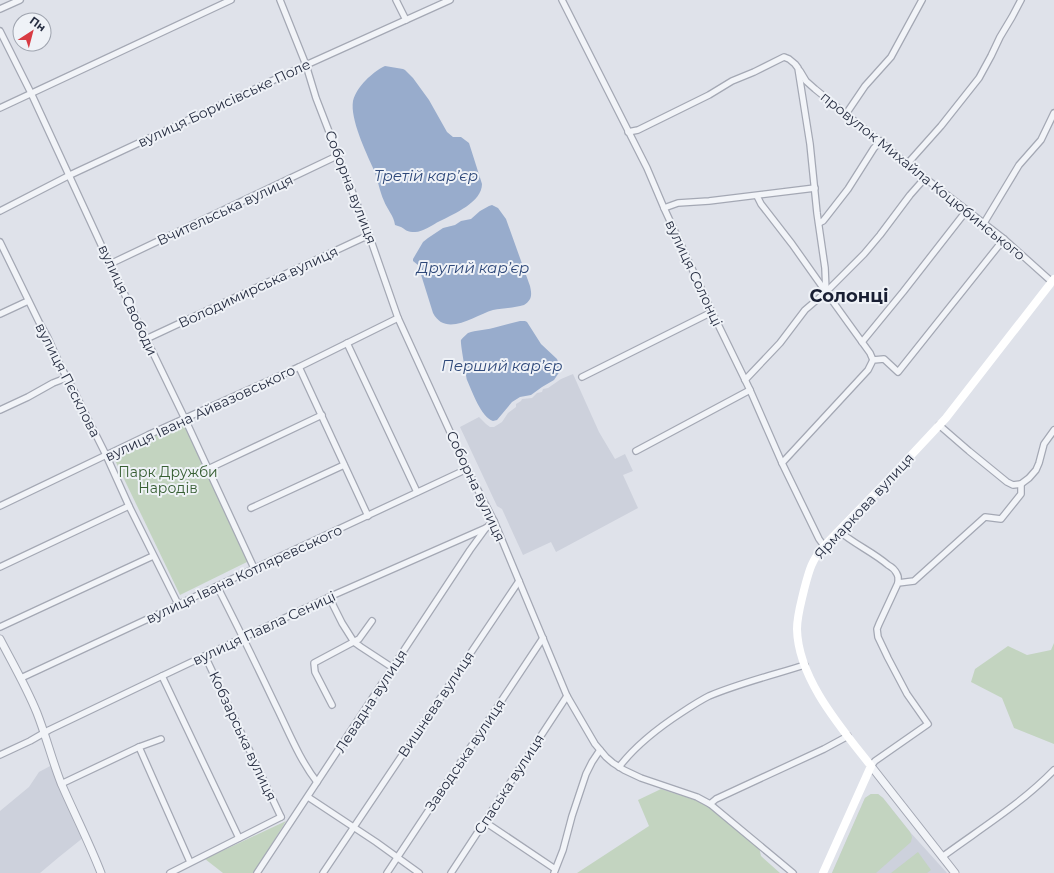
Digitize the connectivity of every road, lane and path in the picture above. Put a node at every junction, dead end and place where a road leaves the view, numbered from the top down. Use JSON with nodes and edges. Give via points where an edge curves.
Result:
{"nodes":[{"id":1,"x":20,"y":0,"type":"edge"},
{"id":2,"x":231,"y":0,"type":"edge"},
{"id":3,"x":280,"y":0,"type":"edge"},
{"id":4,"x":396,"y":0,"type":"edge"},
{"id":5,"x":450,"y":0,"type":"edge"},
{"id":6,"x":562,"y":0,"type":"edge"},
{"id":7,"x":922,"y":0,"type":"edge"},
{"id":8,"x":1021,"y":0,"type":"edge"},
{"id":9,"x":0,"y":9,"type":"edge"},
{"id":10,"x":406,"y":20,"type":"junction"},
{"id":11,"x":0,"y":31,"type":"edge"},
{"id":12,"x":306,"y":65,"type":"junction"},
{"id":13,"x":798,"y":68,"type":"junction"},
{"id":14,"x":31,"y":93,"type":"junction"},
{"id":15,"x":0,"y":108,"type":"edge"},
{"id":16,"x":1054,"y":113,"type":"edge"},
{"id":17,"x":846,"y":114,"type":"junction"},
{"id":18,"x":628,"y":132,"type":"junction"},
{"id":19,"x":880,"y":141,"type":"junction"},
{"id":20,"x":339,"y":155,"type":"junction"},
{"id":21,"x":908,"y":164,"type":"junction"},
{"id":22,"x":70,"y":175,"type":"junction"},
{"id":23,"x":925,"y":178,"type":"junction"},
{"id":24,"x":815,"y":188,"type":"junction"},
{"id":25,"x":757,"y":196,"type":"junction"},
{"id":26,"x":664,"y":208,"type":"junction"},
{"id":27,"x":967,"y":210,"type":"junction"},
{"id":28,"x":0,"y":211,"type":"edge"},
{"id":29,"x":984,"y":223,"type":"junction"},
{"id":30,"x":819,"y":224,"type":"junction"},
{"id":31,"x":369,"y":235,"type":"junction"},
{"id":32,"x":1004,"y":239,"type":"junction"},
{"id":33,"x":0,"y":242,"type":"edge"},
{"id":34,"x":110,"y":264,"type":"junction"},
{"id":35,"x":1053,"y":281,"type":"edge"},
{"id":36,"x":826,"y":292,"type":"junction"},
{"id":37,"x":28,"y":301,"type":"junction"},
{"id":38,"x":712,"y":312,"type":"junction"},
{"id":39,"x":0,"y":314,"type":"edge"},
{"id":40,"x":398,"y":318,"type":"junction"},
{"id":41,"x":146,"y":339,"type":"junction"},
{"id":42,"x":862,"y":342,"type":"junction"},
{"id":43,"x":347,"y":343,"type":"junction"},
{"id":44,"x":873,"y":360,"type":"junction"},
{"id":45,"x":299,"y":367,"type":"junction"},
{"id":46,"x":582,"y":377,"type":"dead end"},
{"id":47,"x":66,"y":378,"type":"junction"},
{"id":48,"x":745,"y":380,"type":"junction"},
{"id":49,"x":750,"y":390,"type":"junction"},
{"id":50,"x":0,"y":410,"type":"edge"},
{"id":51,"x":322,"y":416,"type":"junction"},
{"id":52,"x":185,"y":419,"type":"junction"},
{"id":53,"x":939,"y":425,"type":"junction"},
{"id":54,"x":1054,"y":430,"type":"edge"},
{"id":55,"x":636,"y":451,"type":"dead end"},
{"id":56,"x":106,"y":455,"type":"junction"},
{"id":57,"x":782,"y":463,"type":"junction"},
{"id":58,"x":344,"y":465,"type":"junction"},
{"id":59,"x":208,"y":469,"type":"junction"},
{"id":60,"x":467,"y":469,"type":"junction"},
{"id":61,"x":1021,"y":484,"type":"junction"},
{"id":62,"x":417,"y":492,"type":"junction"},
{"id":63,"x":0,"y":506,"type":"edge"},
{"id":64,"x":129,"y":506,"type":"junction"},
{"id":65,"x":251,"y":508,"type":"dead end"},
{"id":66,"x":368,"y":516,"type":"junction"},
{"id":67,"x":494,"y":521,"type":"junction"},
{"id":68,"x":486,"y":528,"type":"junction"},
{"id":69,"x":839,"y":531,"type":"junction"},
{"id":70,"x":824,"y":546,"type":"junction"},
{"id":71,"x":153,"y":556,"type":"junction"},
{"id":72,"x":0,"y":567,"type":"edge"},
{"id":73,"x":254,"y":568,"type":"junction"},
{"id":74,"x":519,"y":581,"type":"junction"},
{"id":75,"x":898,"y":583,"type":"junction"},
{"id":76,"x":217,"y":586,"type":"junction"},
{"id":77,"x":329,"y":597,"type":"junction"},
{"id":78,"x":178,"y":604,"type":"junction"},
{"id":79,"x":372,"y":621,"type":"dead end"},
{"id":80,"x":0,"y":627,"type":"edge"},
{"id":81,"x":243,"y":638,"type":"junction"},
{"id":82,"x":543,"y":638,"type":"junction"},
{"id":83,"x":0,"y":639,"type":"edge"},
{"id":84,"x":354,"y":642,"type":"junction"},
{"id":85,"x":205,"y":656,"type":"junction"},
{"id":86,"x":805,"y":666,"type":"junction"},
{"id":87,"x":393,"y":668,"type":"junction"},
{"id":88,"x":162,"y":676,"type":"junction"},
{"id":89,"x":21,"y":678,"type":"junction"},
{"id":90,"x":567,"y":696,"type":"junction"},
{"id":91,"x":332,"y":705,"type":"dead end"},
{"id":92,"x":44,"y":734,"type":"junction"},
{"id":93,"x":848,"y":736,"type":"junction"},
{"id":94,"x":161,"y":740,"type":"dead end"},
{"id":95,"x":139,"y":747,"type":"junction"},
{"id":96,"x":600,"y":750,"type":"junction"},
{"id":97,"x":0,"y":755,"type":"edge"},
{"id":98,"x":871,"y":766,"type":"junction"},
{"id":99,"x":619,"y":767,"type":"junction"},
{"id":100,"x":1054,"y":770,"type":"edge"},
{"id":101,"x":318,"y":782,"type":"junction"},
{"id":102,"x":61,"y":784,"type":"junction"},
{"id":103,"x":308,"y":797,"type":"junction"},
{"id":104,"x":710,"y":804,"type":"junction"},
{"id":105,"x":281,"y":817,"type":"junction"},
{"id":106,"x":291,"y":821,"type":"junction"},
{"id":107,"x":484,"y":822,"type":"junction"},
{"id":108,"x":354,"y":827,"type":"junction"},
{"id":109,"x":239,"y":838,"type":"junction"},
{"id":110,"x":942,"y":856,"type":"junction"},
{"id":111,"x":397,"y":858,"type":"junction"},
{"id":112,"x":190,"y":862,"type":"junction"},
{"id":113,"x":554,"y":871,"type":"edge"},
{"id":114,"x":100,"y":873,"type":"edge"},
{"id":115,"x":170,"y":873,"type":"edge"},
{"id":116,"x":257,"y":873,"type":"edge"},
{"id":117,"x":323,"y":873,"type":"edge"},
{"id":118,"x":387,"y":873,"type":"edge"},
{"id":119,"x":419,"y":873,"type":"edge"},
{"id":120,"x":451,"y":873,"type":"edge"},
{"id":121,"x":793,"y":873,"type":"edge"},
{"id":122,"x":823,"y":873,"type":"edge"},
{"id":123,"x":955,"y":873,"type":"edge"}],
"edges":[{"from":1,"to":9,"type":"street"},
{"from":2,"to":14,"type":"street"},
{"from":3,"to":12,"type":"street","name":"Соборна вулиця"},
{"from":4,"to":10,"type":"street"},
{"from":5,"to":10,"type":"street","name":"вулиця Борисівське Поле"},
{"from":6,"to":18,"type":"street","name":"вулиця Солонці"},
{"from":7,"to":17,"type":"street","via":[[891,57],[864,86]]},
{"from":8,"to":21,"type":"street","via":[[974,84]]},
{"from":10,"to":12,"type":"street","name":"вулиця Борисівське Поле"},
{"from":11,"to":14,"type":"street","name":"вулиця Свободи"},
{"from":12,"to":20,"type":"street","name":"Соборна вулиця"},
{"from":12,"to":22,"type":"street","name":"вулиця Борисівське Поле"},
{"from":13,"to":17,"type":"street","name":"провулок Михайла Коцюбинського","via":[[815,90]]},
{"from":13,"to":18,"type":"street","via":[[790,59],[784,57],[638,130]]},
{"from":13,"to":24,"type":"street"},
{"from":14,"to":15,"type":"street"},
{"from":14,"to":22,"type":"street","name":"вулиця Свободи"},
{"from":16,"to":29,"type":"street","via":[[1041,140],[1022,161]]},
{"from":17,"to":19,"type":"street","name":"провулок Михайла Коцюбинського"},
{"from":18,"to":26,"type":"street","name":"вулиця Солонці"},
{"from":19,"to":21,"type":"street","name":"провулок Михайла Коцюбинського"},
{"from":19,"to":30,"type":"street","via":[[852,183]]},
{"from":20,"to":31,"type":"street","name":"Соборна вулиця"},
{"from":20,"to":34,"type":"street","name":"Вчительська вулиця"},
{"from":21,"to":23,"type":"street","name":"провулок Михайла Коцюбинського"},
{"from":22,"to":28,"type":"street","name":"вулиця Борисівське Поле"},
{"from":22,"to":34,"type":"street","name":"вулиця Свободи"},
{"from":23,"to":27,"type":"street","name":"провулок Михайла Коцюбинського"},
{"from":23,"to":36,"type":"street","via":[[864,254]]},
{"from":24,"to":25,"type":"street"},
{"from":24,"to":30,"type":"street"},
{"from":25,"to":26,"type":"street","via":[[678,204]]},
{"from":25,"to":36,"type":"street"},
{"from":26,"to":38,"type":"street","name":"вулиця Солонці"},
{"from":27,"to":29,"type":"street","name":"провулок Михайла Коцюбинського"},
{"from":27,"to":42,"type":"street"},
{"from":29,"to":32,"type":"street","name":"провулок Михайла Коцюбинського"},
{"from":30,"to":36,"type":"street"},
{"from":31,"to":40,"type":"street","name":"Соборна вулиця"},
{"from":31,"to":41,"type":"street","name":"Володимирська вулиця"},
{"from":32,"to":35,"type":"street","name":"провулок Михайла Коцюбинського"},
{"from":32,"to":44,"type":"street","via":[[898,372],[884,359]]},
{"from":33,"to":37,"type":"street","name":"вулиця Пєсклова"},
{"from":34,"to":41,"type":"street","name":"вулиця Свободи"},
{"from":35,"to":53,"type":"main road","name":"Ярмаркова вулиця"},
{"from":36,"to":42,"type":"street"},
{"from":36,"to":48,"type":"street","via":[[805,310],[780,343]]},
{"from":37,"to":39,"type":"street"},
{"from":37,"to":47,"type":"street","name":"вулиця Пєсклова"},
{"from":38,"to":46,"type":"street"},
{"from":38,"to":48,"type":"street","name":"вулиця Солонці"},
{"from":40,"to":43,"type":"street","name":"вулиця Івана Айвазовського"},
{"from":40,"to":60,"type":"street","name":"Соборна вулиця"},
{"from":41,"to":52,"type":"street","name":"вулиця Свободи"},
{"from":42,"to":44,"type":"street"},
{"from":43,"to":45,"type":"street","name":"вулиця Івана Айвазовського"},
{"from":43,"to":62,"type":"street"},
{"from":44,"to":57,"type":"street","via":[[868,370]]},
{"from":45,"to":51,"type":"street"},
{"from":45,"to":52,"type":"street","name":"вулиця Івана Айвазовського"},
{"from":47,"to":50,"type":"street"},
{"from":47,"to":56,"type":"street","name":"вулиця Пєсклова"},
{"from":48,"to":49,"type":"street","name":"вулиця Солонці"},
{"from":49,"to":55,"type":"street"},
{"from":49,"to":57,"type":"street","name":"вулиця Солонці"},
{"from":51,"to":58,"type":"street"},
{"from":51,"to":59,"type":"street"},
{"from":52,"to":56,"type":"street","name":"вулиця Івана Айвазовського"},
{"from":52,"to":59,"type":"street","name":"вулиця Свободи"},
{"from":53,"to":61,"type":"street","via":[[1007,482]]},
{"from":53,"to":69,"type":"main road","name":"Ярмаркова вулиця"},
{"from":54,"to":61,"type":"street","via":[[1044,444],[1036,470]]},
{"from":56,"to":63,"type":"street","name":"вулиця Івана Айвазовського"},
{"from":56,"to":64,"type":"street","name":"вулиця Пєсклова"},
{"from":57,"to":70,"type":"street","name":"вулиця Солонці"},
{"from":58,"to":65,"type":"street"},
{"from":58,"to":66,"type":"street"},
{"from":59,"to":73,"type":"street","name":"вулиця Свободи"},
{"from":60,"to":62,"type":"street","name":"вулиця Івана Котляревського"},
{"from":60,"to":67,"type":"street","name":"Соборна вулиця"},
{"from":61,"to":75,"type":"street","via":[[1021,494],[1001,519],[985,517],[914,580]]},
{"from":62,"to":66,"type":"street","name":"вулиця Івана Котляревського"},
{"from":64,"to":71,"type":"street","name":"вулиця Пєсклова"},
{"from":64,"to":72,"type":"street"},
{"from":66,"to":73,"type":"street","name":"вулиця Івана Котляревського"},
{"from":67,"to":68,"type":"street"},
{"from":67,"to":74,"type":"street","name":"Соборна вулиця"},
{"from":68,"to":77,"type":"street","name":"вулиця Павла Сениці"},
{"from":68,"to":87,"type":"street","name":"Левадна вулиця"},
{"from":69,"to":70,"type":"main road","name":"Ярмаркова вулиця"},
{"from":69,"to":75,"type":"street","via":[[892,568],[898,576]]},
{"from":70,"to":86,"type":"main road","name":"Ярмаркова вулиця","via":[[812,564],[798,617],[798,640]]},
{"from":71,"to":78,"type":"street","name":"вулиця Пєсклова"},
{"from":71,"to":80,"type":"street"},
{"from":73,"to":76,"type":"street","name":"вулиця Івана Котляревського"},
{"from":74,"to":82,"type":"street","name":"Соборна вулиця"},
{"from":74,"to":108,"type":"street","name":"Вишнева вулиця"},
{"from":75,"to":98,"type":"street","via":[[879,624],[878,637],[907,694],[928,724]]},
{"from":76,"to":78,"type":"street","name":"вулиця Івана Котляревського"},
{"from":76,"to":81,"type":"street"},
{"from":77,"to":81,"type":"street","name":"вулиця Павла Сениці"},
{"from":77,"to":84,"type":"street"},
{"from":78,"to":89,"type":"street","name":"вулиця Івана Котляревського"},
{"from":79,"to":84,"type":"street","via":[[361,637]]},
{"from":81,"to":85,"type":"street","name":"вулиця Павла Сениці"},
{"from":81,"to":101,"type":"street","via":[[294,743]]},
{"from":82,"to":90,"type":"street","name":"Соборна вулиця"},
{"from":82,"to":111,"type":"street","name":"Заводська вулиця"},
{"from":83,"to":89,"type":"street"},
{"from":84,"to":87,"type":"street"},
{"from":84,"to":91,"type":"street","via":[[314,663],[315,672]]},
{"from":85,"to":88,"type":"street","name":"вулиця Павла Сениці"},
{"from":85,"to":105,"type":"street","name":"Кобзарська вулиця"},
{"from":86,"to":93,"type":"main road","name":"Ярмаркова вулиця","via":[[824,701]]},
{"from":86,"to":99,"type":"street","via":[[738,686],[702,700],[657,729]]},
{"from":87,"to":101,"type":"street","name":"Левадна вулиця"},
{"from":88,"to":92,"type":"street","name":"вулиця Павла Сениці"},
{"from":88,"to":109,"type":"street"},
{"from":89,"to":92,"type":"street"},
{"from":90,"to":96,"type":"street","name":"Соборна вулиця"},
{"from":90,"to":107,"type":"street","name":"Спаська вулиця"},
{"from":92,"to":97,"type":"street","name":"вулиця Павла Сениці"},
{"from":92,"to":102,"type":"street"},
{"from":93,"to":98,"type":"main road","name":"Ярмаркова вулиця"},
{"from":93,"to":104,"type":"street"},
{"from":94,"to":95,"type":"street"},
{"from":95,"to":102,"type":"street"},
{"from":95,"to":112,"type":"street"},
{"from":96,"to":99,"type":"street","name":"Соборна вулиця"},
{"from":96,"to":113,"type":"street","via":[[586,774]]},
{"from":98,"to":110,"type":"street","name":"Ярмаркова вулиця"},
{"from":98,"to":122,"type":"main road"},
{"from":99,"to":104,"type":"street","name":"Соборна вулиця"},
{"from":100,"to":110,"type":"street","via":[[1026,796]]},
{"from":101,"to":103,"type":"street","name":"Левадна вулиця"},
{"from":102,"to":114,"type":"street"},
{"from":103,"to":106,"type":"street","name":"Левадна вулиця"},
{"from":103,"to":108,"type":"street"},
{"from":104,"to":121,"type":"street","name":"Соборна вулиця"},
{"from":105,"to":106,"type":"street"},
{"from":105,"to":109,"type":"street"},
{"from":106,"to":116,"type":"street","name":"Левадна вулиця"},
{"from":107,"to":113,"type":"street"},
{"from":107,"to":120,"type":"street","name":"Спаська вулиця"},
{"from":108,"to":111,"type":"street"},
{"from":108,"to":117,"type":"street","name":"Вишнева вулиця"},
{"from":109,"to":112,"type":"street"},
{"from":110,"to":123,"type":"street","name":"Ярмаркова вулиця"},
{"from":111,"to":118,"type":"street","name":"Заводська вулиця"},
{"from":111,"to":119,"type":"street"},
{"from":112,"to":115,"type":"street"}]}
